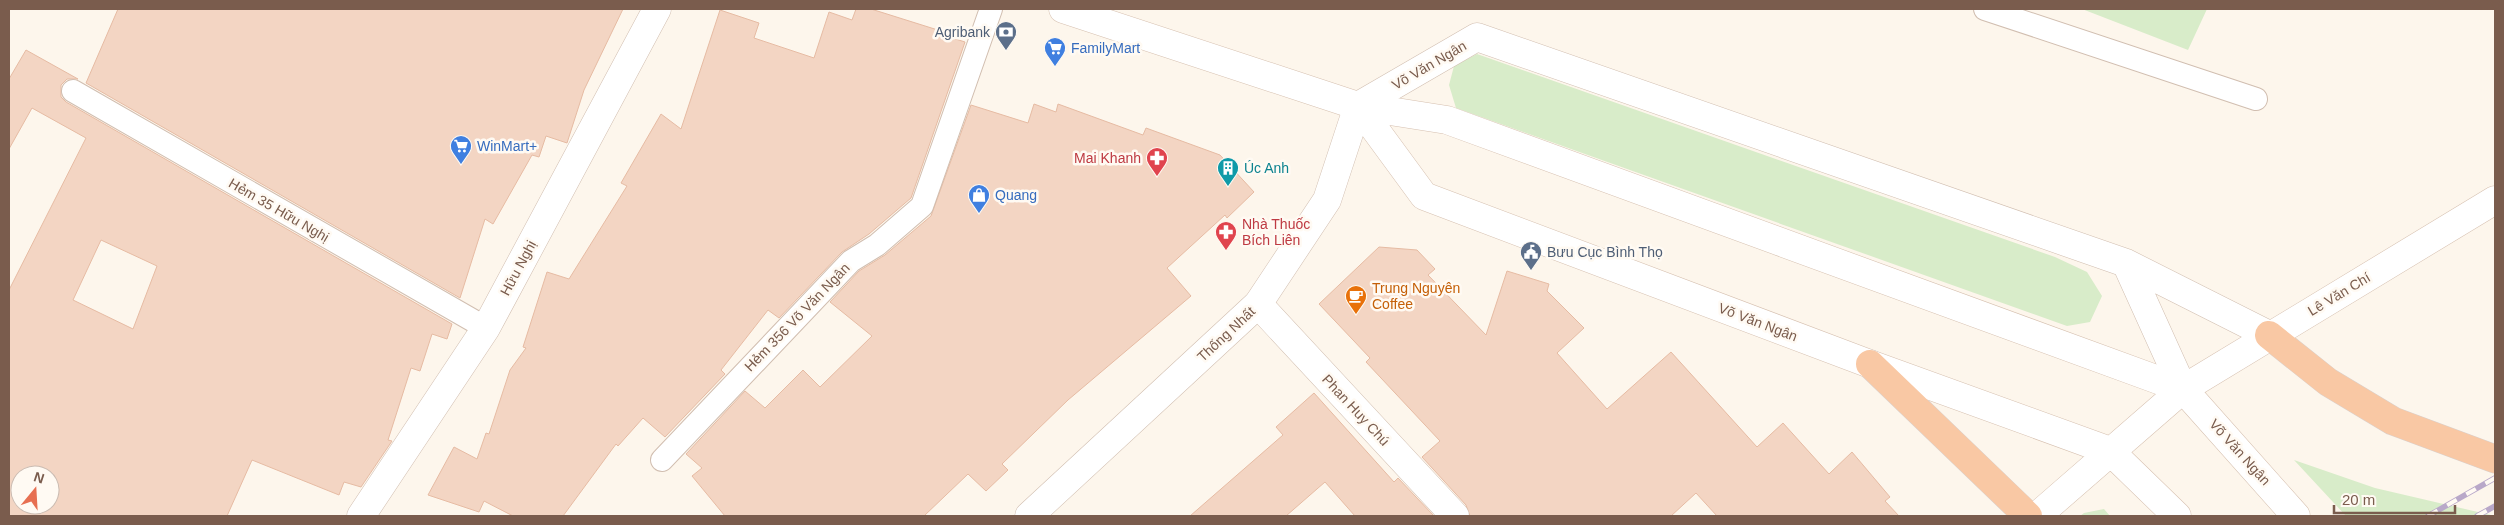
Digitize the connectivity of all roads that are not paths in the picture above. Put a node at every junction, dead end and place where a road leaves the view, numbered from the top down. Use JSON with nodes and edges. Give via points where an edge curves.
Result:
{"nodes":[{"id":1,"x":657,"y":9,"type":"edge"},
{"id":2,"x":991,"y":9,"type":"edge"},
{"id":3,"x":1064,"y":9,"type":"edge"},
{"id":4,"x":1985,"y":9,"type":"edge"},
{"id":5,"x":72,"y":91,"type":"dead end"},
{"id":6,"x":2256,"y":99,"type":"dead end"},
{"id":7,"x":1358,"y":106,"type":"junction"},
{"id":8,"x":2495,"y":200,"type":"edge"},
{"id":9,"x":2126,"y":263,"type":"junction"},
{"id":10,"x":1258,"y":304,"type":"junction"},
{"id":11,"x":486,"y":328,"type":"junction"},
{"id":12,"x":2269,"y":335,"type":"junction"},
{"id":13,"x":1870,"y":364,"type":"junction"},
{"id":14,"x":2183,"y":388,"type":"junction"},
{"id":15,"x":2110,"y":451,"type":"junction"},
{"id":16,"x":2495,"y":459,"type":"edge"},
{"id":17,"x":662,"y":460,"type":"dead end"},
{"id":18,"x":361,"y":516,"type":"edge"},
{"id":19,"x":1029,"y":516,"type":"edge"},
{"id":20,"x":1454,"y":516,"type":"edge"},
{"id":21,"x":2028,"y":516,"type":"edge"},
{"id":22,"x":2037,"y":516,"type":"edge"},
{"id":23,"x":2177,"y":516,"type":"edge"},
{"id":24,"x":2296,"y":516,"type":"edge"}],
"edges":[{"from":1,"to":11,"type":"main road","name":"Hữu Nghị"},
{"from":2,"to":17,"type":"lane","name":"Hẻm 356 Võ Văn Ngân","via":[[922,206],[878,245],[851,261]]},
{"from":3,"to":7,"type":"main road","name":"Võ Văn Ngân"},
{"from":4,"to":6,"type":"lane"},
{"from":5,"to":11,"type":"lane","name":"Hẻm 35 Hữu Nghị"},
{"from":7,"to":9,"type":"main road","name":"Võ Văn Ngân","via":[[1477,37]]},
{"from":7,"to":10,"type":"main road","name":"Thống Nhất","via":[[1327,200]]},
{"from":7,"to":13,"type":"main road","name":"Võ Văn Ngân","via":[[1424,196]]},
{"from":7,"to":14,"type":"main road","name":"Võ Văn Ngân","via":[[1447,120]]},
{"from":8,"to":12,"type":"main road","name":"Lê Văn Chí"},
{"from":9,"to":12,"type":"main road","name":"Võ Văn Ngân"},
{"from":9,"to":14,"type":"main road","name":"Võ Văn Ngân"},
{"from":10,"to":19,"type":"main road","name":"Thống Nhất"},
{"from":10,"to":20,"type":"main road","name":"Phan Huy Chú"},
{"from":11,"to":18,"type":"main road","name":"Hữu Nghị"},
{"from":12,"to":14,"type":"main road","name":"Lê Văn Chí"},
{"from":12,"to":16,"type":"highway","via":[[2328,382],[2393,421]]},
{"from":13,"to":15,"type":"main road","name":"Võ Văn Ngân"},
{"from":13,"to":21,"type":"highway"},
{"from":14,"to":15,"type":"main road","name":"Lê Văn Chí"},
{"from":14,"to":24,"type":"main road","name":"Võ Văn Ngân"},
{"from":15,"to":22,"type":"main road","name":"Lê Văn Chí"},
{"from":15,"to":23,"type":"main road","name":"Võ Văn Ngân"}]}
